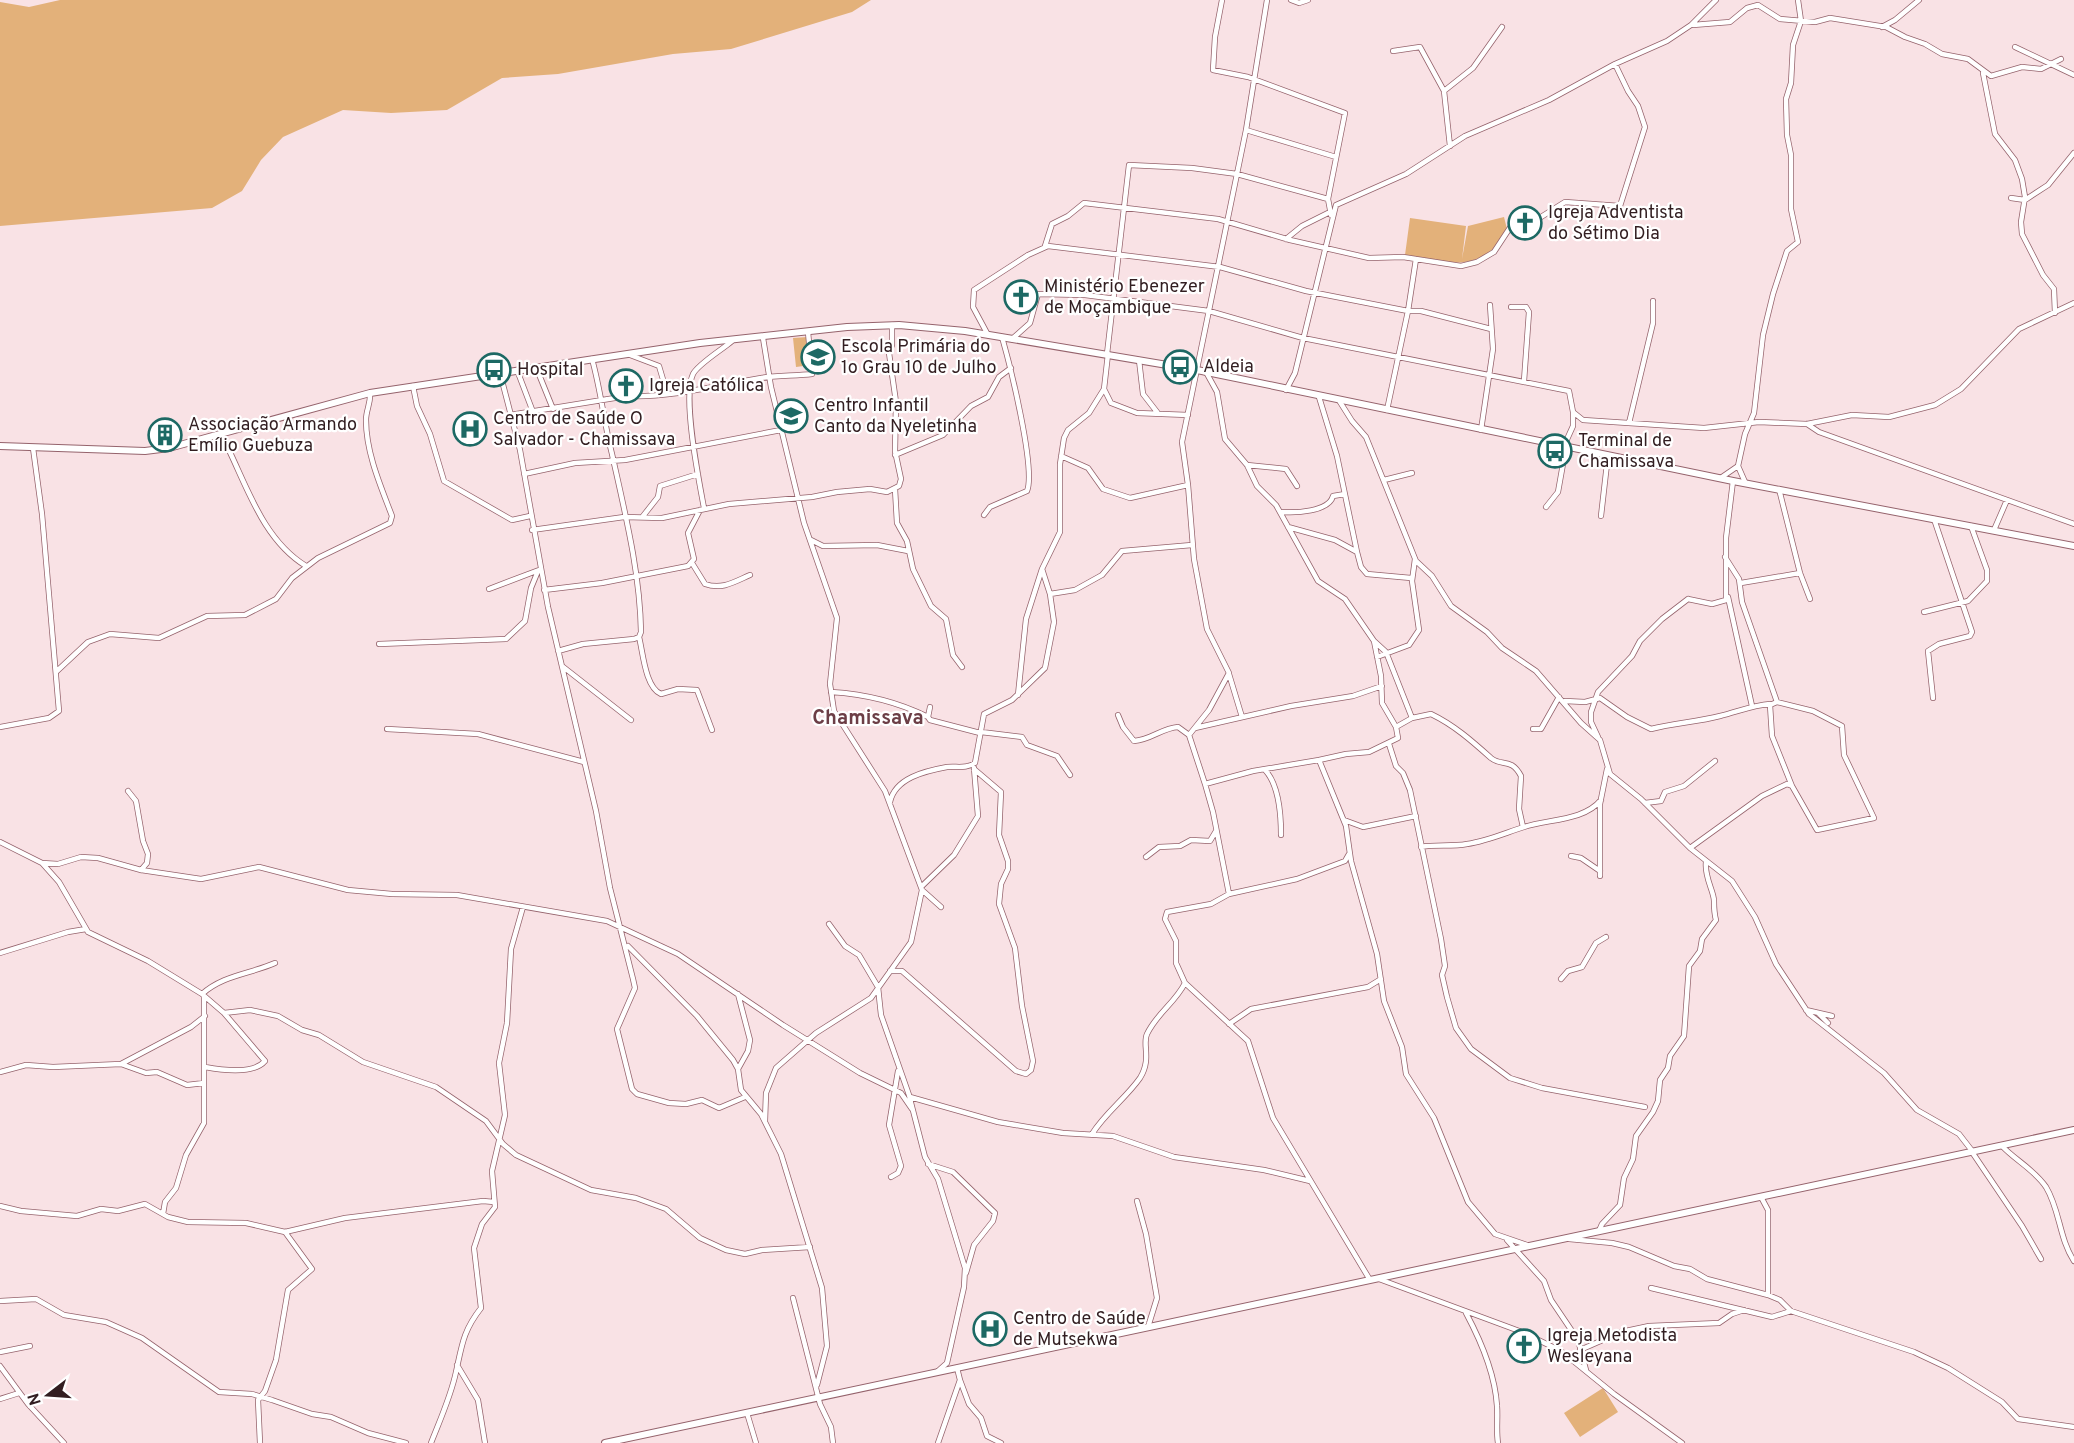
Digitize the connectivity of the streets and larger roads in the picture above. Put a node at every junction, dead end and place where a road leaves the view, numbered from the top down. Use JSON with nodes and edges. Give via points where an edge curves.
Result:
{"nodes":[{"id":1,"x":1222,"y":0,"type":"edge"},
{"id":2,"x":1267,"y":0,"type":"edge"},
{"id":3,"x":1291,"y":0,"type":"edge"},
{"id":4,"x":1308,"y":0,"type":"edge"},
{"id":5,"x":1716,"y":0,"type":"edge"},
{"id":6,"x":1798,"y":0,"type":"edge"},
{"id":7,"x":1919,"y":0,"type":"edge"},
{"id":8,"x":1794,"y":21,"type":"junction"},
{"id":9,"x":1801,"y":21,"type":"junction"},
{"id":10,"x":1691,"y":25,"type":"junction"},
{"id":11,"x":1502,"y":27,"type":"dead end"},
{"id":12,"x":1882,"y":27,"type":"junction"},
{"id":13,"x":1799,"y":28,"type":"junction"},
{"id":14,"x":2015,"y":47,"type":"dead end"},
{"id":15,"x":1393,"y":51,"type":"dead end"},
{"id":16,"x":2061,"y":59,"type":"dead end"},
{"id":17,"x":1615,"y":64,"type":"junction"},
{"id":18,"x":2051,"y":64,"type":"junction"},
{"id":19,"x":1983,"y":72,"type":"junction"},
{"id":20,"x":2074,"y":75,"type":"edge"},
{"id":21,"x":1255,"y":79,"type":"junction"},
{"id":22,"x":1444,"y":91,"type":"junction"},
{"id":23,"x":1246,"y":130,"type":"junction"},
{"id":24,"x":1450,"y":146,"type":"junction"},
{"id":25,"x":2074,"y":153,"type":"edge"},
{"id":26,"x":1336,"y":157,"type":"junction"},
{"id":27,"x":1237,"y":174,"type":"junction"},
{"id":28,"x":2011,"y":198,"type":"dead end"},
{"id":29,"x":1328,"y":199,"type":"junction"},
{"id":30,"x":2025,"y":200,"type":"junction"},
{"id":31,"x":1124,"y":208,"type":"junction"},
{"id":32,"x":1330,"y":213,"type":"junction"},
{"id":33,"x":1228,"y":221,"type":"junction"},
{"id":34,"x":1286,"y":239,"type":"junction"},
{"id":35,"x":1045,"y":246,"type":"junction"},
{"id":36,"x":1325,"y":247,"type":"junction"},
{"id":37,"x":1119,"y":253,"type":"junction"},
{"id":38,"x":1416,"y":259,"type":"junction"},
{"id":39,"x":1220,"y":267,"type":"junction"},
{"id":40,"x":1313,"y":292,"type":"junction"},
{"id":41,"x":1111,"y":299,"type":"junction"},
{"id":42,"x":1653,"y":301,"type":"dead end"},
{"id":43,"x":2074,"y":303,"type":"edge"},
{"id":44,"x":1490,"y":305,"type":"dead end"},
{"id":45,"x":1511,"y":307,"type":"dead end"},
{"id":46,"x":1408,"y":310,"type":"junction"},
{"id":47,"x":1209,"y":311,"type":"junction"},
{"id":48,"x":2055,"y":313,"type":"junction"},
{"id":49,"x":892,"y":325,"type":"junction"},
{"id":50,"x":1491,"y":329,"type":"junction"},
{"id":51,"x":808,"y":332,"type":"junction"},
{"id":52,"x":988,"y":335,"type":"junction"},
{"id":53,"x":1002,"y":337,"type":"junction"},
{"id":54,"x":763,"y":338,"type":"junction"},
{"id":55,"x":1303,"y":338,"type":"junction"},
{"id":56,"x":1012,"y":339,"type":"junction"},
{"id":57,"x":732,"y":341,"type":"junction"},
{"id":58,"x":1108,"y":354,"type":"junction"},
{"id":59,"x":630,"y":355,"type":"junction"},
{"id":60,"x":1399,"y":356,"type":"junction"},
{"id":61,"x":592,"y":359,"type":"junction"},
{"id":62,"x":1139,"y":359,"type":"junction"},
{"id":63,"x":536,"y":366,"type":"junction"},
{"id":64,"x":1011,"y":368,"type":"junction"},
{"id":65,"x":517,"y":369,"type":"junction"},
{"id":66,"x":1197,"y":370,"type":"junction"},
{"id":67,"x":500,"y":372,"type":"junction"},
{"id":68,"x":1206,"y":372,"type":"junction"},
{"id":69,"x":1489,"y":374,"type":"junction"},
{"id":70,"x":769,"y":377,"type":"junction"},
{"id":71,"x":1524,"y":381,"type":"junction"},
{"id":72,"x":413,"y":386,"type":"junction"},
{"id":73,"x":1104,"y":389,"type":"junction"},
{"id":74,"x":1286,"y":390,"type":"junction"},
{"id":75,"x":690,"y":391,"type":"junction"},
{"id":76,"x":370,"y":393,"type":"junction"},
{"id":77,"x":667,"y":393,"type":"junction"},
{"id":78,"x":1319,"y":397,"type":"junction"},
{"id":79,"x":603,"y":401,"type":"junction"},
{"id":80,"x":1340,"y":402,"type":"junction"},
{"id":81,"x":553,"y":409,"type":"junction"},
{"id":82,"x":1387,"y":410,"type":"junction"},
{"id":83,"x":533,"y":412,"type":"junction"},
{"id":84,"x":1157,"y":412,"type":"junction"},
{"id":85,"x":1574,"y":412,"type":"junction"},
{"id":86,"x":510,"y":415,"type":"junction"},
{"id":87,"x":1188,"y":415,"type":"junction"},
{"id":88,"x":1583,"y":420,"type":"junction"},
{"id":89,"x":1629,"y":423,"type":"junction"},
{"id":90,"x":1749,"y":423,"type":"junction"},
{"id":91,"x":1808,"y":424,"type":"junction"},
{"id":92,"x":1573,"y":426,"type":"junction"},
{"id":93,"x":781,"y":430,"type":"junction"},
{"id":94,"x":1481,"y":430,"type":"junction"},
{"id":95,"x":221,"y":434,"type":"junction"},
{"id":96,"x":0,"y":446,"type":"edge"},
{"id":97,"x":1565,"y":446,"type":"junction"},
{"id":98,"x":33,"y":448,"type":"junction"},
{"id":99,"x":694,"y":448,"type":"junction"},
{"id":100,"x":895,"y":455,"type":"junction"},
{"id":101,"x":1608,"y":455,"type":"junction"},
{"id":102,"x":1061,"y":456,"type":"junction"},
{"id":103,"x":613,"y":461,"type":"junction"},
{"id":104,"x":1247,"y":465,"type":"junction"},
{"id":105,"x":1738,"y":466,"type":"junction"},
{"id":106,"x":1412,"y":473,"type":"dead end"},
{"id":107,"x":524,"y":474,"type":"junction"},
{"id":108,"x":698,"y":474,"type":"junction"},
{"id":109,"x":1722,"y":477,"type":"junction"},
{"id":110,"x":1384,"y":480,"type":"junction"},
{"id":111,"x":1733,"y":481,"type":"junction"},
{"id":112,"x":1745,"y":482,"type":"junction"},
{"id":113,"x":1188,"y":485,"type":"junction"},
{"id":114,"x":1297,"y":486,"type":"dead end"},
{"id":115,"x":895,"y":489,"type":"junction"},
{"id":116,"x":1779,"y":489,"type":"junction"},
{"id":117,"x":1345,"y":494,"type":"junction"},
{"id":118,"x":798,"y":497,"type":"junction"},
{"id":119,"x":2007,"y":500,"type":"junction"},
{"id":120,"x":1546,"y":507,"type":"dead end"},
{"id":121,"x":702,"y":509,"type":"junction"},
{"id":122,"x":1281,"y":512,"type":"junction"},
{"id":123,"x":984,"y":515,"type":"dead end"},
{"id":124,"x":530,"y":516,"type":"junction"},
{"id":125,"x":643,"y":516,"type":"junction"},
{"id":126,"x":1600,"y":516,"type":"dead end"},
{"id":127,"x":624,"y":517,"type":"junction"},
{"id":128,"x":1934,"y":519,"type":"junction"},
{"id":129,"x":2074,"y":524,"type":"edge"},
{"id":130,"x":1971,"y":526,"type":"junction"},
{"id":131,"x":1288,"y":527,"type":"junction"},
{"id":132,"x":532,"y":530,"type":"junction"},
{"id":133,"x":1994,"y":530,"type":"junction"},
{"id":134,"x":811,"y":540,"type":"junction"},
{"id":135,"x":1192,"y":545,"type":"junction"},
{"id":136,"x":2074,"y":546,"type":"edge"},
{"id":137,"x":908,"y":551,"type":"junction"},
{"id":138,"x":1357,"y":552,"type":"junction"},
{"id":139,"x":1725,"y":557,"type":"junction"},
{"id":140,"x":1415,"y":559,"type":"junction"},
{"id":141,"x":692,"y":563,"type":"junction"},
{"id":142,"x":306,"y":566,"type":"junction"},
{"id":143,"x":1042,"y":568,"type":"junction"},
{"id":144,"x":539,"y":570,"type":"junction"},
{"id":145,"x":1800,"y":573,"type":"junction"},
{"id":146,"x":637,"y":575,"type":"junction"},
{"id":147,"x":750,"y":575,"type":"dead end"},
{"id":148,"x":1412,"y":578,"type":"junction"},
{"id":149,"x":1741,"y":583,"type":"junction"},
{"id":150,"x":489,"y":589,"type":"dead end"},
{"id":151,"x":544,"y":590,"type":"junction"},
{"id":152,"x":1050,"y":594,"type":"junction"},
{"id":153,"x":1727,"y":595,"type":"junction"},
{"id":154,"x":1810,"y":599,"type":"dead end"},
{"id":155,"x":1963,"y":602,"type":"junction"},
{"id":156,"x":1924,"y":612,"type":"dead end"},
{"id":157,"x":639,"y":638,"type":"junction"},
{"id":158,"x":1374,"y":641,"type":"junction"},
{"id":159,"x":379,"y":644,"type":"dead end"},
{"id":160,"x":558,"y":651,"type":"junction"},
{"id":161,"x":1386,"y":654,"type":"junction"},
{"id":162,"x":1377,"y":657,"type":"junction"},
{"id":163,"x":562,"y":666,"type":"junction"},
{"id":164,"x":962,"y":667,"type":"dead end"},
{"id":165,"x":57,"y":670,"type":"junction"},
{"id":166,"x":1229,"y":673,"type":"junction"},
{"id":167,"x":1382,"y":686,"type":"junction"},
{"id":168,"x":831,"y":693,"type":"junction"},
{"id":169,"x":1018,"y":694,"type":"junction"},
{"id":170,"x":1933,"y":698,"type":"dead end"},
{"id":171,"x":1561,"y":699,"type":"junction"},
{"id":172,"x":1593,"y":700,"type":"junction"},
{"id":173,"x":1775,"y":702,"type":"junction"},
{"id":174,"x":1752,"y":706,"type":"junction"},
{"id":175,"x":930,"y":707,"type":"dead end"},
{"id":176,"x":1118,"y":715,"type":"dead end"},
{"id":177,"x":928,"y":717,"type":"junction"},
{"id":178,"x":1242,"y":717,"type":"junction"},
{"id":179,"x":1412,"y":718,"type":"junction"},
{"id":180,"x":631,"y":720,"type":"dead end"},
{"id":181,"x":1396,"y":727,"type":"junction"},
{"id":182,"x":0,"y":728,"type":"edge"},
{"id":183,"x":1193,"y":728,"type":"junction"},
{"id":184,"x":387,"y":729,"type":"dead end"},
{"id":185,"x":1533,"y":729,"type":"dead end"},
{"id":186,"x":712,"y":730,"type":"dead end"},
{"id":187,"x":980,"y":733,"type":"junction"},
{"id":188,"x":1189,"y":735,"type":"junction"},
{"id":189,"x":1598,"y":737,"type":"junction"},
{"id":190,"x":1389,"y":744,"type":"junction"},
{"id":191,"x":1319,"y":760,"type":"junction"},
{"id":192,"x":1715,"y":760,"type":"dead end"},
{"id":193,"x":584,"y":762,"type":"junction"},
{"id":194,"x":974,"y":766,"type":"junction"},
{"id":195,"x":1265,"y":770,"type":"junction"},
{"id":196,"x":1607,"y":770,"type":"junction"},
{"id":197,"x":1070,"y":775,"type":"dead end"},
{"id":198,"x":1205,"y":784,"type":"junction"},
{"id":199,"x":1792,"y":786,"type":"junction"},
{"id":200,"x":128,"y":790,"type":"dead end"},
{"id":201,"x":1601,"y":800,"type":"junction"},
{"id":202,"x":1645,"y":803,"type":"junction"},
{"id":203,"x":890,"y":805,"type":"junction"},
{"id":204,"x":1416,"y":816,"type":"junction"},
{"id":205,"x":1344,"y":820,"type":"junction"},
{"id":206,"x":1523,"y":827,"type":"junction"},
{"id":207,"x":1216,"y":831,"type":"junction"},
{"id":208,"x":1281,"y":835,"type":"dead end"},
{"id":209,"x":0,"y":842,"type":"edge"},
{"id":210,"x":1421,"y":847,"type":"junction"},
{"id":211,"x":1690,"y":848,"type":"junction"},
{"id":212,"x":1349,"y":852,"type":"junction"},
{"id":213,"x":1571,"y":856,"type":"dead end"},
{"id":214,"x":1146,"y":857,"type":"dead end"},
{"id":215,"x":1706,"y":862,"type":"junction"},
{"id":216,"x":42,"y":863,"type":"junction"},
{"id":217,"x":141,"y":870,"type":"junction"},
{"id":218,"x":922,"y":889,"type":"junction"},
{"id":219,"x":1229,"y":894,"type":"junction"},
{"id":220,"x":523,"y":907,"type":"junction"},
{"id":221,"x":941,"y":907,"type":"dead end"},
{"id":222,"x":829,"y":924,"type":"dead end"},
{"id":223,"x":621,"y":927,"type":"junction"},
{"id":224,"x":86,"y":929,"type":"junction"},
{"id":225,"x":1606,"y":938,"type":"dead end"},
{"id":226,"x":624,"y":942,"type":"junction"},
{"id":227,"x":0,"y":952,"type":"edge"},
{"id":228,"x":275,"y":963,"type":"dead end"},
{"id":229,"x":890,"y":971,"type":"junction"},
{"id":230,"x":1381,"y":979,"type":"junction"},
{"id":231,"x":1561,"y":980,"type":"dead end"},
{"id":232,"x":1185,"y":983,"type":"junction"},
{"id":233,"x":878,"y":987,"type":"junction"},
{"id":234,"x":738,"y":994,"type":"junction"},
{"id":235,"x":203,"y":995,"type":"junction"},
{"id":236,"x":1806,"y":1010,"type":"junction"},
{"id":237,"x":224,"y":1013,"type":"junction"},
{"id":238,"x":1819,"y":1013,"type":"junction"},
{"id":239,"x":205,"y":1016,"type":"junction"},
{"id":240,"x":1832,"y":1016,"type":"dead end"},
{"id":241,"x":1828,"y":1023,"type":"dead end"},
{"id":242,"x":1229,"y":1024,"type":"junction"},
{"id":243,"x":809,"y":1041,"type":"junction"},
{"id":244,"x":121,"y":1064,"type":"junction"},
{"id":245,"x":205,"y":1067,"type":"junction"},
{"id":246,"x":898,"y":1068,"type":"junction"},
{"id":247,"x":738,"y":1069,"type":"junction"},
{"id":248,"x":0,"y":1072,"type":"edge"},
{"id":249,"x":204,"y":1083,"type":"junction"},
{"id":250,"x":896,"y":1090,"type":"junction"},
{"id":251,"x":745,"y":1097,"type":"junction"},
{"id":252,"x":910,"y":1097,"type":"junction"},
{"id":253,"x":1645,"y":1107,"type":"dead end"},
{"id":254,"x":912,"y":1109,"type":"junction"},
{"id":255,"x":765,"y":1121,"type":"junction"},
{"id":256,"x":2074,"y":1130,"type":"edge"},
{"id":257,"x":1092,"y":1134,"type":"junction"},
{"id":258,"x":498,"y":1138,"type":"junction"},
{"id":259,"x":2002,"y":1146,"type":"junction"},
{"id":260,"x":1973,"y":1152,"type":"junction"},
{"id":261,"x":928,"y":1164,"type":"junction"},
{"id":262,"x":891,"y":1178,"type":"dead end"},
{"id":263,"x":1310,"y":1181,"type":"junction"},
{"id":264,"x":1761,"y":1197,"type":"junction"},
{"id":265,"x":1137,"y":1201,"type":"dead end"},
{"id":266,"x":494,"y":1202,"type":"junction"},
{"id":267,"x":0,"y":1206,"type":"edge"},
{"id":268,"x":163,"y":1215,"type":"junction"},
{"id":269,"x":285,"y":1232,"type":"junction"},
{"id":270,"x":1599,"y":1232,"type":"junction"},
{"id":271,"x":1567,"y":1238,"type":"junction"},
{"id":272,"x":1507,"y":1240,"type":"junction"},
{"id":273,"x":810,"y":1247,"type":"junction"},
{"id":274,"x":1523,"y":1249,"type":"junction"},
{"id":275,"x":2042,"y":1259,"type":"dead end"},
{"id":276,"x":2074,"y":1260,"type":"edge"},
{"id":277,"x":966,"y":1273,"type":"junction"},
{"id":278,"x":1379,"y":1278,"type":"junction"},
{"id":279,"x":1370,"y":1280,"type":"junction"},
{"id":280,"x":1651,"y":1288,"type":"dead end"},
{"id":281,"x":1768,"y":1295,"type":"junction"},
{"id":282,"x":793,"y":1298,"type":"dead end"},
{"id":283,"x":0,"y":1301,"type":"edge"},
{"id":284,"x":1744,"y":1310,"type":"junction"},
{"id":285,"x":1791,"y":1311,"type":"junction"},
{"id":286,"x":1466,"y":1313,"type":"junction"},
{"id":287,"x":1148,"y":1327,"type":"junction"},
{"id":288,"x":30,"y":1346,"type":"dead end"},
{"id":289,"x":1580,"y":1350,"type":"junction"},
{"id":290,"x":0,"y":1352,"type":"edge"},
{"id":291,"x":947,"y":1363,"type":"junction"},
{"id":292,"x":457,"y":1365,"type":"junction"},
{"id":293,"x":0,"y":1366,"type":"edge"},
{"id":294,"x":955,"y":1368,"type":"junction"},
{"id":295,"x":1586,"y":1370,"type":"junction"},
{"id":296,"x":937,"y":1372,"type":"junction"},
{"id":297,"x":960,"y":1380,"type":"junction"},
{"id":298,"x":816,"y":1385,"type":"junction"},
{"id":299,"x":19,"y":1394,"type":"junction"},
{"id":300,"x":260,"y":1397,"type":"junction"},
{"id":301,"x":0,"y":1399,"type":"edge"},
{"id":302,"x":820,"y":1401,"type":"junction"},
{"id":303,"x":747,"y":1413,"type":"junction"},
{"id":304,"x":2074,"y":1427,"type":"edge"},
{"id":305,"x":64,"y":1443,"type":"edge"},
{"id":306,"x":260,"y":1443,"type":"edge"},
{"id":307,"x":406,"y":1443,"type":"edge"},
{"id":308,"x":431,"y":1443,"type":"edge"},
{"id":309,"x":485,"y":1443,"type":"edge"},
{"id":310,"x":605,"y":1443,"type":"edge"},
{"id":311,"x":756,"y":1443,"type":"edge"},
{"id":312,"x":833,"y":1443,"type":"edge"},
{"id":313,"x":938,"y":1443,"type":"edge"},
{"id":314,"x":1001,"y":1443,"type":"edge"},
{"id":315,"x":1498,"y":1443,"type":"edge"},
{"id":316,"x":1682,"y":1443,"type":"edge"}],
"edges":[{"from":1,"to":21,"type":"street","via":[[1212,68],[1215,72]]},
{"from":2,"to":21,"type":"street"},
{"from":3,"to":4,"type":"street"},
{"from":5,"to":10,"type":"street"},
{"from":6,"to":9,"type":"street"},
{"from":7,"to":12,"type":"street"},
{"from":8,"to":9,"type":"street"},
{"from":8,"to":10,"type":"street","via":[[1780,19],[1758,5],[1747,8],[1730,22]]},
{"from":8,"to":13,"type":"street"},
{"from":9,"to":12,"type":"street","via":[[1828,18]]},
{"from":9,"to":13,"type":"street"},
{"from":10,"to":17,"type":"street","via":[[1667,41]]},
{"from":11,"to":22,"type":"street","via":[[1473,68]]},
{"from":12,"to":19,"type":"street","via":[[1942,54],[1968,59]]},
{"from":13,"to":90,"type":"street","via":[[1786,99],[1791,209],[1798,242],[1787,250],[1773,294]]},
{"from":14,"to":18,"type":"street"},
{"from":15,"to":22,"type":"street","via":[[1420,47]]},
{"from":16,"to":18,"type":"street"},
{"from":17,"to":24,"type":"street","via":[[1549,100],[1475,130]]},
{"from":17,"to":38,"type":"street","via":[[1645,127],[1620,206],[1565,202],[1541,217],[1517,217],[1494,252],[1464,266]]},
{"from":18,"to":19,"type":"street","via":[[1991,76]]},
{"from":18,"to":20,"type":"street"},
{"from":19,"to":30,"type":"street","via":[[1995,134],[2018,168]]},
{"from":21,"to":23,"type":"street"},
{"from":21,"to":26,"type":"street","via":[[1345,113]]},
{"from":22,"to":24,"type":"street"},
{"from":23,"to":26,"type":"street"},
{"from":23,"to":27,"type":"street"},
{"from":24,"to":32,"type":"street","via":[[1406,174],[1341,201]]},
{"from":25,"to":30,"type":"street","via":[[2049,183]]},
{"from":26,"to":29,"type":"street"},
{"from":27,"to":29,"type":"street"},
{"from":27,"to":31,"type":"street","via":[[1132,164]]},
{"from":27,"to":33,"type":"street"},
{"from":28,"to":30,"type":"street"},
{"from":29,"to":32,"type":"street"},
{"from":30,"to":48,"type":"street","via":[[2022,234],[2054,289]]},
{"from":31,"to":33,"type":"street"},
{"from":31,"to":35,"type":"street","via":[[1082,203],[1052,224]]},
{"from":31,"to":37,"type":"street"},
{"from":32,"to":34,"type":"street","via":[[1302,226]]},
{"from":32,"to":36,"type":"street"},
{"from":33,"to":34,"type":"street"},
{"from":33,"to":39,"type":"street"},
{"from":34,"to":36,"type":"street"},
{"from":35,"to":37,"type":"street"},
{"from":35,"to":52,"type":"street","via":[[974,291],[973,307]]},
{"from":36,"to":38,"type":"street","via":[[1379,260]]},
{"from":36,"to":40,"type":"street"},
{"from":37,"to":39,"type":"street"},
{"from":37,"to":41,"type":"street"},
{"from":38,"to":46,"type":"street"},
{"from":39,"to":40,"type":"street"},
{"from":39,"to":47,"type":"street"},
{"from":40,"to":46,"type":"street"},
{"from":40,"to":55,"type":"street"},
{"from":41,"to":47,"type":"street"},
{"from":41,"to":56,"type":"street","via":[[1040,293],[1030,323]]},
{"from":41,"to":58,"type":"street"},
{"from":42,"to":89,"type":"street","via":[[1653,323]]},
{"from":43,"to":48,"type":"street"},
{"from":44,"to":50,"type":"street"},
{"from":45,"to":71,"type":"street","via":[[1526,307],[1529,312]]},
{"from":46,"to":50,"type":"street"},
{"from":46,"to":60,"type":"street"},
{"from":47,"to":55,"type":"street"},
{"from":47,"to":66,"type":"street"},
{"from":48,"to":91,"type":"street","via":[[2019,329],[1961,389],[1935,405],[1883,418],[1852,415]]},
{"from":49,"to":51,"type":"street"},
{"from":49,"to":52,"type":"street"},
{"from":49,"to":100,"type":"street","via":[[889,353],[897,402]]},
{"from":50,"to":69,"type":"street"},
{"from":51,"to":54,"type":"street"},
{"from":51,"to":70,"type":"street","via":[[813,374]]},
{"from":52,"to":53,"type":"street"},
{"from":53,"to":56,"type":"street"},
{"from":53,"to":64,"type":"street"},
{"from":54,"to":57,"type":"street"},
{"from":54,"to":70,"type":"street"},
{"from":55,"to":60,"type":"street"},
{"from":55,"to":74,"type":"street","via":[[1295,374]]},
{"from":56,"to":58,"type":"street"},
{"from":57,"to":59,"type":"street"},
{"from":57,"to":75,"type":"street","via":[[697,369]]},
{"from":58,"to":62,"type":"street"},
{"from":58,"to":73,"type":"street"},
{"from":59,"to":61,"type":"street"},
{"from":59,"to":77,"type":"street","via":[[659,366]]},
{"from":60,"to":69,"type":"street"},
{"from":60,"to":82,"type":"street"},
{"from":61,"to":63,"type":"street"},
{"from":61,"to":79,"type":"street"},
{"from":62,"to":66,"type":"street"},
{"from":62,"to":84,"type":"street","via":[[1143,394]]},
{"from":63,"to":65,"type":"street"},
{"from":63,"to":81,"type":"street"},
{"from":64,"to":100,"type":"street","via":[[999,377],[987,398],[965,411],[943,435]]},
{"from":64,"to":123,"type":"street","via":[[1030,472],[1028,489],[990,507]]},
{"from":65,"to":67,"type":"street"},
{"from":65,"to":83,"type":"street"},
{"from":66,"to":68,"type":"street"},
{"from":66,"to":87,"type":"street"},
{"from":67,"to":72,"type":"street"},
{"from":67,"to":86,"type":"street"},
{"from":68,"to":74,"type":"street"},
{"from":68,"to":104,"type":"street","via":[[1217,392],[1225,439]]},
{"from":69,"to":71,"type":"street"},
{"from":69,"to":94,"type":"street"},
{"from":70,"to":75,"type":"street"},
{"from":70,"to":93,"type":"street"},
{"from":71,"to":85,"type":"street","via":[[1569,391]]},
{"from":72,"to":76,"type":"street"},
{"from":72,"to":124,"type":"street","via":[[444,481],[512,520]]},
{"from":73,"to":84,"type":"street","via":[[1115,406],[1137,413]]},
{"from":73,"to":102,"type":"street","via":[[1089,413],[1066,434]]},
{"from":74,"to":78,"type":"street"},
{"from":75,"to":77,"type":"street"},
{"from":75,"to":99,"type":"street"},
{"from":76,"to":95,"type":"street"},
{"from":76,"to":142,"type":"street","via":[[368,434],[392,520]]},
{"from":77,"to":79,"type":"street"},
{"from":78,"to":80,"type":"street"},
{"from":78,"to":117,"type":"street"},
{"from":79,"to":81,"type":"street"},
{"from":79,"to":103,"type":"street"},
{"from":80,"to":82,"type":"street"},
{"from":80,"to":110,"type":"street","via":[[1366,437]]},
{"from":81,"to":83,"type":"street"},
{"from":82,"to":94,"type":"street"},
{"from":83,"to":86,"type":"street"},
{"from":84,"to":87,"type":"street"},
{"from":85,"to":88,"type":"street"},
{"from":85,"to":92,"type":"street"},
{"from":86,"to":107,"type":"street"},
{"from":87,"to":113,"type":"street","via":[[1181,446]]},
{"from":88,"to":89,"type":"street"},
{"from":88,"to":92,"type":"street"},
{"from":89,"to":90,"type":"street","via":[[1704,428]]},
{"from":90,"to":91,"type":"street"},
{"from":90,"to":105,"type":"street"},
{"from":91,"to":119,"type":"street","via":[[1819,432]]},
{"from":92,"to":97,"type":"street"},
{"from":93,"to":99,"type":"street"},
{"from":93,"to":118,"type":"street"},
{"from":94,"to":97,"type":"street"},
{"from":95,"to":98,"type":"street","via":[[145,451]]},
{"from":95,"to":142,"type":"street","via":[[273,535]]},
{"from":96,"to":98,"type":"street"},
{"from":97,"to":101,"type":"street"},
{"from":97,"to":120,"type":"street","via":[[1558,492]]},
{"from":98,"to":165,"type":"street"},
{"from":99,"to":103,"type":"street"},
{"from":99,"to":108,"type":"street"},
{"from":100,"to":115,"type":"street","via":[[902,479]]},
{"from":101,"to":109,"type":"street"},
{"from":101,"to":126,"type":"street"},
{"from":102,"to":113,"type":"street","via":[[1088,468],[1103,489],[1130,498]]},
{"from":102,"to":143,"type":"street","via":[[1060,532]]},
{"from":103,"to":107,"type":"street","via":[[575,463]]},
{"from":103,"to":127,"type":"street"},
{"from":104,"to":114,"type":"street","via":[[1286,469]]},
{"from":104,"to":122,"type":"street","via":[[1257,486]]},
{"from":105,"to":109,"type":"street"},
{"from":105,"to":112,"type":"street"},
{"from":106,"to":110,"type":"street"},
{"from":107,"to":124,"type":"street"},
{"from":108,"to":121,"type":"street"},
{"from":108,"to":125,"type":"street","via":[[660,486],[658,497]]},
{"from":109,"to":111,"type":"street"},
{"from":110,"to":140,"type":"street"},
{"from":111,"to":112,"type":"street"},
{"from":111,"to":139,"type":"street"},
{"from":112,"to":116,"type":"street"},
{"from":113,"to":135,"type":"street"},
{"from":115,"to":118,"type":"street"},
{"from":115,"to":137,"type":"street","via":[[897,523]]},
{"from":116,"to":128,"type":"street"},
{"from":116,"to":145,"type":"street"},
{"from":117,"to":122,"type":"street","via":[[1333,496],[1326,506]]},
{"from":117,"to":138,"type":"street"},
{"from":118,"to":121,"type":"street"},
{"from":118,"to":134,"type":"street"},
{"from":119,"to":129,"type":"street"},
{"from":119,"to":133,"type":"street"},
{"from":121,"to":125,"type":"street","via":[[662,518]]},
{"from":121,"to":141,"type":"street","via":[[688,533]]},
{"from":122,"to":131,"type":"street"},
{"from":124,"to":132,"type":"street"},
{"from":125,"to":127,"type":"street"},
{"from":127,"to":132,"type":"street"},
{"from":127,"to":146,"type":"street"},
{"from":128,"to":130,"type":"street"},
{"from":128,"to":155,"type":"street"},
{"from":130,"to":133,"type":"street"},
{"from":130,"to":155,"type":"street","via":[[1988,577],[1984,586]]},
{"from":131,"to":138,"type":"street","via":[[1335,540]]},
{"from":131,"to":158,"type":"street","via":[[1318,581],[1344,598]]},
{"from":132,"to":144,"type":"street"},
{"from":133,"to":136,"type":"street"},
{"from":134,"to":137,"type":"street","via":[[823,546],[877,545]]},
{"from":134,"to":168,"type":"street","via":[[837,618]]},
{"from":135,"to":152,"type":"street","via":[[1122,551],[1102,575],[1075,590]]},
{"from":135,"to":166,"type":"street","via":[[1207,629]]},
{"from":137,"to":164,"type":"street","via":[[928,600],[938,615],[946,619],[953,655]]},
{"from":138,"to":148,"type":"street","via":[[1367,574]]},
{"from":139,"to":149,"type":"street"},
{"from":139,"to":153,"type":"street"},
{"from":140,"to":148,"type":"street"},
{"from":140,"to":171,"type":"street","via":[[1432,576],[1456,612],[1529,664]]},
{"from":141,"to":146,"type":"street"},
{"from":141,"to":147,"type":"street","via":[[705,584],[712,587]]},
{"from":142,"to":165,"type":"street","via":[[276,599],[245,615],[207,616],[159,638],[110,634],[88,642]]},
{"from":143,"to":152,"type":"street"},
{"from":143,"to":169,"type":"street","via":[[1026,619]]},
{"from":144,"to":150,"type":"street"},
{"from":144,"to":151,"type":"street"},
{"from":144,"to":159,"type":"street","via":[[525,621],[506,639]]},
{"from":145,"to":149,"type":"street"},
{"from":145,"to":154,"type":"street"},
{"from":146,"to":151,"type":"street"},
{"from":146,"to":157,"type":"street"},
{"from":148,"to":161,"type":"street","via":[[1419,630],[1409,645]]},
{"from":149,"to":173,"type":"street","via":[[1742,602]]},
{"from":151,"to":160,"type":"street"},
{"from":152,"to":169,"type":"street","via":[[1053,630],[1045,668]]},
{"from":153,"to":172,"type":"street","via":[[1726,600],[1712,604],[1686,599],[1640,641],[1632,656]]},
{"from":153,"to":174,"type":"street"},
{"from":155,"to":156,"type":"street"},
{"from":155,"to":170,"type":"street","via":[[1970,636],[1928,651]]},
{"from":157,"to":160,"type":"street"},
{"from":157,"to":186,"type":"street","via":[[642,662],[656,691],[661,694],[678,689],[697,690]]},
{"from":158,"to":161,"type":"street"},
{"from":158,"to":162,"type":"street"},
{"from":160,"to":163,"type":"street"},
{"from":161,"to":162,"type":"street"},
{"from":161,"to":179,"type":"street"},
{"from":162,"to":167,"type":"street"},
{"from":163,"to":180,"type":"street"},
{"from":163,"to":193,"type":"street"},
{"from":165,"to":182,"type":"street","via":[[57,714]]},
{"from":166,"to":178,"type":"street"},
{"from":166,"to":183,"type":"street","via":[[1215,702]]},
{"from":167,"to":178,"type":"street","via":[[1353,696]]},
{"from":167,"to":181,"type":"street","via":[[1382,703]]},
{"from":168,"to":177,"type":"street","via":[[863,695]]},
{"from":168,"to":203,"type":"street","via":[[836,717],[878,777]]},
{"from":169,"to":187,"type":"street","via":[[986,713]]},
{"from":171,"to":172,"type":"street","via":[[1570,703]]},
{"from":171,"to":185,"type":"street","via":[[1541,729]]},
{"from":171,"to":189,"type":"street"},
{"from":172,"to":174,"type":"street","via":[[1606,700],[1651,729]]},
{"from":172,"to":189,"type":"street","via":[[1591,722]]},
{"from":173,"to":174,"type":"street"},
{"from":173,"to":199,"type":"street","via":[[1770,705],[1772,736]]},
{"from":173,"to":199,"type":"street","via":[[1814,711],[1842,726],[1844,755],[1874,818],[1817,830]]},
{"from":175,"to":177,"type":"street"},
{"from":176,"to":188,"type":"street","via":[[1134,741],[1149,739],[1171,727]]},
{"from":177,"to":187,"type":"street"},
{"from":178,"to":183,"type":"street"},
{"from":179,"to":181,"type":"street"},
{"from":179,"to":206,"type":"street","via":[[1431,714],[1446,721],[1492,759],[1513,764],[1521,776],[1519,809]]},
{"from":181,"to":190,"type":"street","via":[[1398,738]]},
{"from":183,"to":188,"type":"street"},
{"from":184,"to":193,"type":"street","via":[[478,735]]},
{"from":187,"to":194,"type":"street"},
{"from":187,"to":197,"type":"street","via":[[1022,737],[1027,745],[1057,756]]},
{"from":188,"to":198,"type":"street"},
{"from":189,"to":196,"type":"street"},
{"from":190,"to":191,"type":"street","via":[[1369,752]]},
{"from":190,"to":204,"type":"street","via":[[1396,766],[1407,782]]},
{"from":191,"to":195,"type":"street"},
{"from":191,"to":205,"type":"street"},
{"from":192,"to":202,"type":"street","via":[[1684,786],[1665,792],[1661,801]]},
{"from":193,"to":223,"type":"street"},
{"from":194,"to":203,"type":"street","via":[[948,767],[905,779],[896,788]]},
{"from":194,"to":218,"type":"street","via":[[978,816],[954,855]]},
{"from":194,"to":229,"type":"street","via":[[1001,792],[999,835],[1008,869],[1001,884],[999,904],[1015,948],[1033,1061],[1031,1070],[1026,1074],[1016,1071],[902,971]]},
{"from":195,"to":198,"type":"street"},
{"from":195,"to":208,"type":"street","via":[[1274,788]]},
{"from":196,"to":201,"type":"street"},
{"from":196,"to":202,"type":"street"},
{"from":198,"to":207,"type":"street"},
{"from":199,"to":211,"type":"street","via":[[1787,784],[1762,796]]},
{"from":200,"to":217,"type":"street","via":[[136,801],[148,854]]},
{"from":201,"to":206,"type":"street","via":[[1590,810]]},
{"from":201,"to":213,"type":"street","via":[[1600,873],[1581,858]]},
{"from":202,"to":211,"type":"street"},
{"from":203,"to":218,"type":"street"},
{"from":204,"to":205,"type":"street","via":[[1363,827]]},
{"from":204,"to":210,"type":"street"},
{"from":205,"to":212,"type":"street"},
{"from":206,"to":210,"type":"street","via":[[1469,844]]},
{"from":207,"to":214,"type":"street","via":[[1210,841],[1191,840],[1180,846],[1159,847]]},
{"from":207,"to":219,"type":"street"},
{"from":209,"to":216,"type":"street"},
{"from":210,"to":253,"type":"street","via":[[1441,939],[1447,997],[1456,1028],[1471,1049],[1510,1078],[1542,1088]]},
{"from":211,"to":215,"type":"street"},
{"from":212,"to":219,"type":"street","via":[[1345,861],[1297,879]]},
{"from":212,"to":230,"type":"street","via":[[1367,911]]},
{"from":215,"to":236,"type":"street","via":[[1732,881],[1755,917],[1776,964]]},
{"from":215,"to":270,"type":"street","via":[[1716,920],[1689,966],[1684,1036],[1660,1080],[1653,1112],[1636,1136],[1620,1205]]},
{"from":216,"to":217,"type":"street","via":[[98,858]]},
{"from":216,"to":224,"type":"street","via":[[59,882]]},
{"from":217,"to":220,"type":"street","via":[[201,879],[259,867],[348,890],[457,895]]},
{"from":218,"to":221,"type":"street"},
{"from":218,"to":229,"type":"street","via":[[911,942]]},
{"from":219,"to":232,"type":"street","via":[[1210,904],[1167,912],[1165,919],[1177,948],[1176,963]]},
{"from":220,"to":223,"type":"street","via":[[607,921]]},
{"from":220,"to":258,"type":"street","via":[[507,982],[507,1023],[499,1066],[505,1115]]},
{"from":222,"to":233,"type":"street","via":[[845,946],[859,956]]},
{"from":223,"to":226,"type":"street"},
{"from":223,"to":234,"type":"street","via":[[678,954]]},
{"from":224,"to":227,"type":"street"},
{"from":224,"to":235,"type":"street"},
{"from":225,"to":231,"type":"street","via":[[1596,943],[1582,967],[1567,972]]},
{"from":226,"to":247,"type":"street","via":[[697,1016]]},
{"from":226,"to":251,"type":"street","via":[[635,988],[617,1029],[632,1089],[669,1103],[702,1100],[718,1108]]},
{"from":228,"to":235,"type":"street","via":[[231,977]]},
{"from":229,"to":233,"type":"street"},
{"from":230,"to":242,"type":"street","via":[[1368,987],[1251,1009]]},
{"from":230,"to":272,"type":"street","via":[[1408,1078],[1434,1118],[1468,1202],[1495,1234]]},
{"from":232,"to":242,"type":"street"},
{"from":232,"to":257,"type":"street","via":[[1147,1034],[1148,1055],[1141,1076]]},
{"from":233,"to":243,"type":"street","via":[[866,1003]]},
{"from":233,"to":246,"type":"street","via":[[881,1015]]},
{"from":234,"to":243,"type":"street"},
{"from":234,"to":247,"type":"street","via":[[750,1040]]},
{"from":235,"to":237,"type":"street"},
{"from":235,"to":239,"type":"street"},
{"from":236,"to":238,"type":"street"},
{"from":236,"to":260,"type":"street","via":[[1884,1073],[1913,1107],[1959,1134]]},
{"from":237,"to":245,"type":"street","via":[[265,1062],[234,1070]]},
{"from":237,"to":258,"type":"street","via":[[250,1010],[278,1016],[320,1035],[363,1062],[436,1087],[486,1121]]},
{"from":238,"to":240,"type":"street"},
{"from":238,"to":241,"type":"street"},
{"from":239,"to":244,"type":"street"},
{"from":239,"to":245,"type":"street"},
{"from":242,"to":263,"type":"street","via":[[1252,1048],[1273,1118]]},
{"from":243,"to":250,"type":"street"},
{"from":243,"to":255,"type":"street","via":[[776,1068],[766,1093]]},
{"from":244,"to":248,"type":"street","via":[[26,1065]]},
{"from":244,"to":249,"type":"street","via":[[146,1073],[157,1072],[187,1085]]},
{"from":245,"to":249,"type":"street"},
{"from":246,"to":250,"type":"street"},
{"from":246,"to":252,"type":"street"},
{"from":247,"to":251,"type":"street"},
{"from":249,"to":268,"type":"street","via":[[204,1123],[186,1155],[176,1188],[165,1202]]},
{"from":250,"to":254,"type":"street"},
{"from":250,"to":262,"type":"street","via":[[889,1125],[901,1166]]},
{"from":251,"to":255,"type":"street"},
{"from":252,"to":254,"type":"street"},
{"from":252,"to":257,"type":"street","via":[[998,1122]]},
{"from":254,"to":261,"type":"street"},
{"from":255,"to":273,"type":"street","via":[[781,1154]]},
{"from":256,"to":259,"type":"street"},
{"from":257,"to":263,"type":"street","via":[[1124,1138],[1180,1159],[1264,1170]]},
{"from":258,"to":266,"type":"street","via":[[492,1178]]},
{"from":258,"to":273,"type":"street","via":[[516,1155],[567,1180],[666,1209],[700,1238],[726,1250],[745,1254]]},
{"from":259,"to":260,"type":"street"},
{"from":259,"to":276,"type":"street","via":[[2046,1188]]},
{"from":260,"to":264,"type":"street"},
{"from":260,"to":275,"type":"street"},
{"from":261,"to":277,"type":"street","via":[[938,1179]]},
{"from":261,"to":277,"type":"street","via":[[949,1169],[995,1213],[974,1245]]},
{"from":263,"to":279,"type":"street"},
{"from":264,"to":270,"type":"street"},
{"from":264,"to":281,"type":"street","via":[[1768,1210]]},
{"from":265,"to":287,"type":"street","via":[[1157,1298]]},
{"from":266,"to":269,"type":"street","via":[[354,1217]]},
{"from":266,"to":292,"type":"street","via":[[474,1248],[481,1308],[467,1328]]},
{"from":267,"to":268,"type":"street","via":[[77,1216],[145,1204]]},
{"from":268,"to":269,"type":"street","via":[[188,1222],[246,1223]]},
{"from":269,"to":300,"type":"street","via":[[312,1269],[288,1290],[276,1360]]},
{"from":270,"to":271,"type":"street"},
{"from":271,"to":274,"type":"street"},
{"from":271,"to":281,"type":"street","via":[[1629,1247],[1707,1279]]},
{"from":272,"to":274,"type":"street"},
{"from":272,"to":274,"type":"street"},
{"from":273,"to":298,"type":"street","via":[[822,1288],[827,1346]]},
{"from":274,"to":278,"type":"street"},
{"from":274,"to":289,"type":"street","via":[[1578,1340]]},
{"from":277,"to":291,"type":"street"},
{"from":278,"to":279,"type":"street"},
{"from":278,"to":286,"type":"street"},
{"from":279,"to":287,"type":"street"},
{"from":280,"to":284,"type":"street"},
{"from":281,"to":285,"type":"street"},
{"from":282,"to":298,"type":"street"},
{"from":283,"to":300,"type":"street","via":[[36,1299],[64,1315],[106,1322],[142,1338],[219,1392]]},
{"from":284,"to":285,"type":"street","via":[[1778,1317]]},
{"from":284,"to":289,"type":"street","via":[[1719,1323],[1649,1326],[1621,1332]]},
{"from":285,"to":304,"type":"street","via":[[1938,1363],[2002,1402],[2018,1419]]},
{"from":286,"to":295,"type":"street","via":[[1542,1341]]},
{"from":286,"to":315,"type":"street","via":[[1489,1367],[1497,1405]]},
{"from":287,"to":294,"type":"street"},
{"from":288,"to":290,"type":"street"},
{"from":289,"to":295,"type":"street"},
{"from":291,"to":294,"type":"street"},
{"from":291,"to":296,"type":"street"},
{"from":292,"to":308,"type":"street"},
{"from":292,"to":309,"type":"street","via":[[478,1400]]},
{"from":293,"to":299,"type":"street"},
{"from":294,"to":296,"type":"street"},
{"from":294,"to":297,"type":"street"},
{"from":295,"to":316,"type":"street"},
{"from":296,"to":302,"type":"street"},
{"from":297,"to":313,"type":"street"},
{"from":297,"to":314,"type":"street","via":[[987,1436]]},
{"from":298,"to":302,"type":"street"},
{"from":299,"to":301,"type":"street"},
{"from":299,"to":305,"type":"street"},
{"from":300,"to":306,"type":"street"},
{"from":300,"to":307,"type":"street"},
{"from":302,"to":303,"type":"street","via":[[810,1399]]},
{"from":302,"to":312,"type":"street"},
{"from":303,"to":310,"type":"street"},
{"from":303,"to":311,"type":"street"}]}
